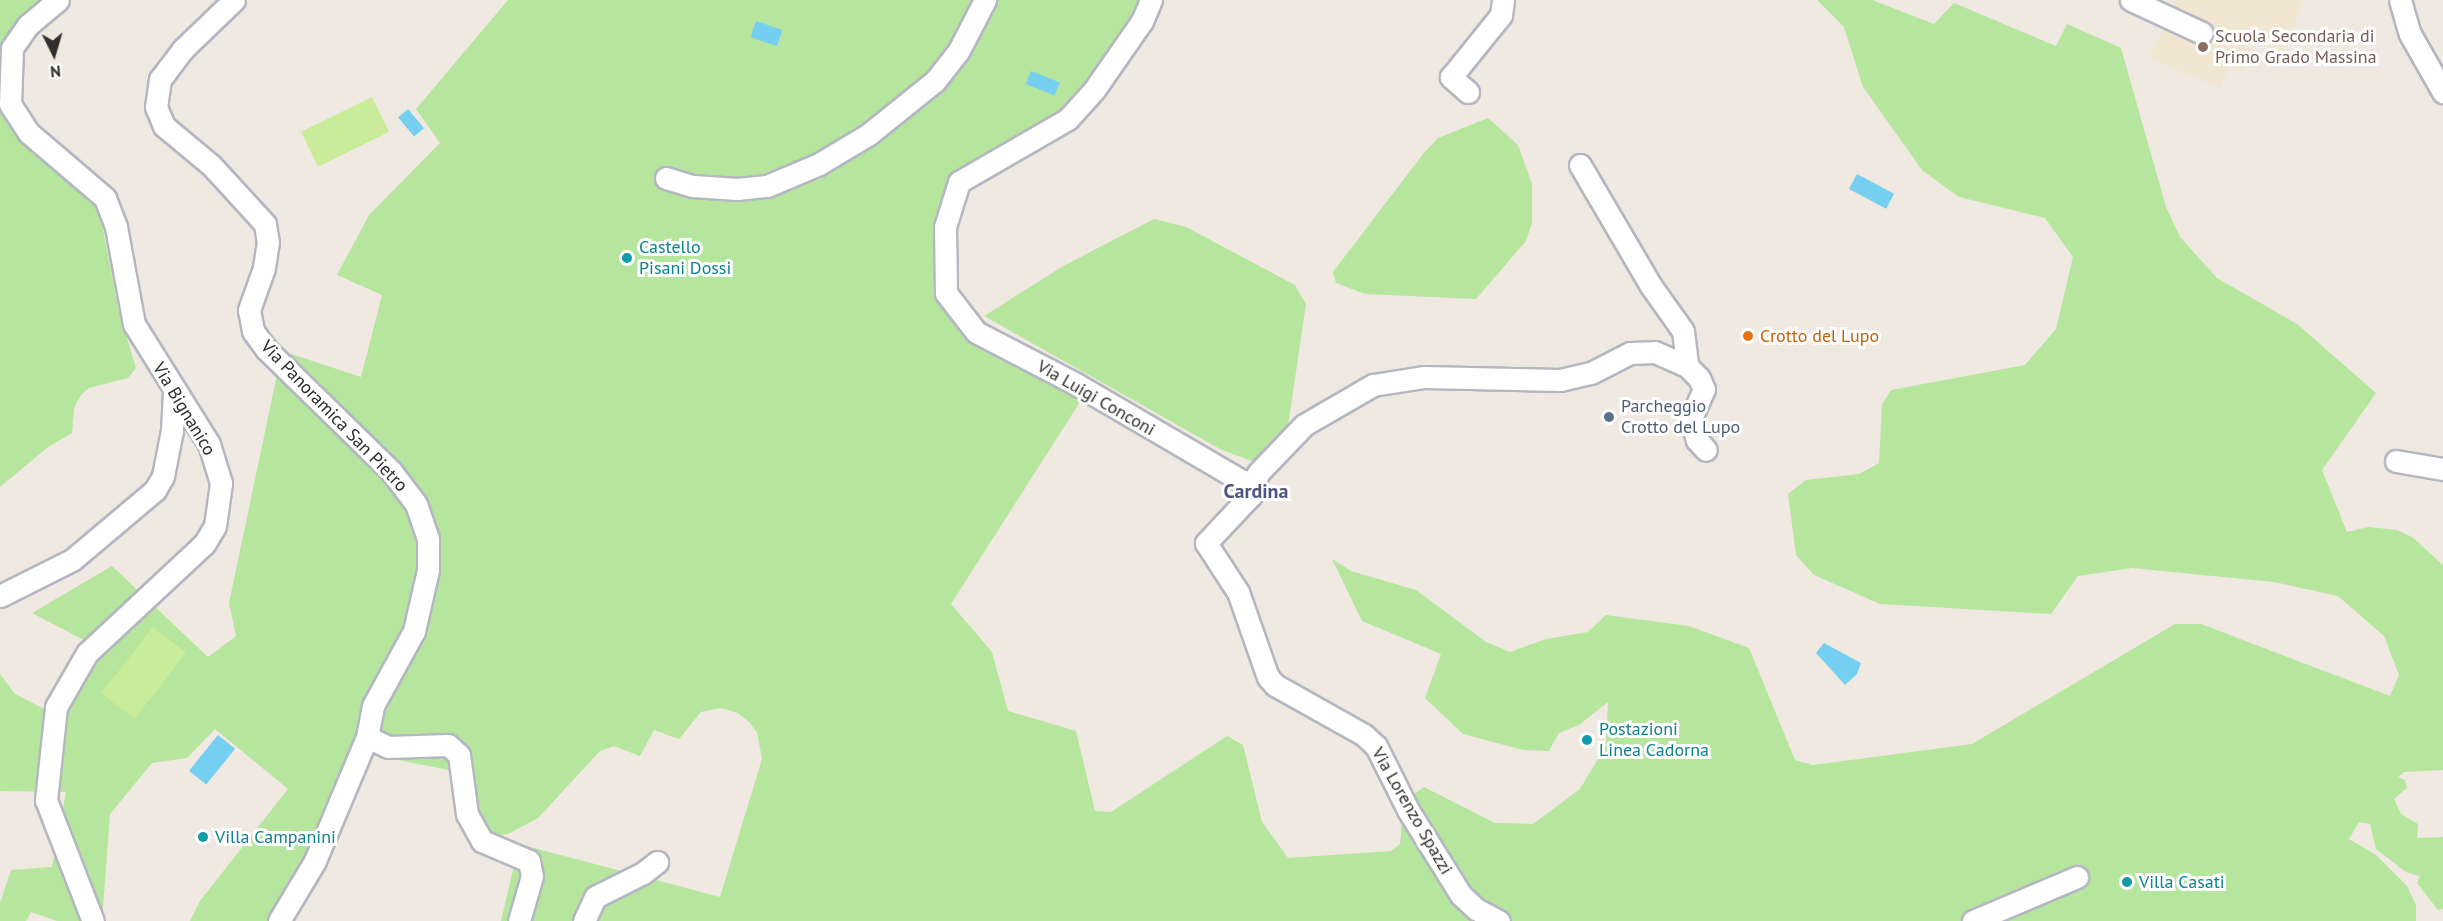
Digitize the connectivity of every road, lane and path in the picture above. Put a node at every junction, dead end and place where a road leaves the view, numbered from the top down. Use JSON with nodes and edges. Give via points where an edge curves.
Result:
{"nodes":[{"id":1,"x":58,"y":0,"type":"edge"},
{"id":2,"x":234,"y":0,"type":"edge"},
{"id":3,"x":985,"y":0,"type":"edge"},
{"id":4,"x":1151,"y":0,"type":"edge"},
{"id":5,"x":1503,"y":0,"type":"edge"},
{"id":6,"x":2131,"y":0,"type":"edge"},
{"id":7,"x":2400,"y":0,"type":"edge"},
{"id":8,"x":2202,"y":33,"type":"dead end"},
{"id":9,"x":1468,"y":92,"type":"dead end"},
{"id":10,"x":2443,"y":92,"type":"edge"},
{"id":11,"x":1580,"y":165,"type":"dead end"},
{"id":12,"x":666,"y":178,"type":"dead end"},
{"id":13,"x":1687,"y":366,"type":"junction"},
{"id":14,"x":174,"y":391,"type":"junction"},
{"id":15,"x":1706,"y":450,"type":"dead end"},
{"id":16,"x":2396,"y":461,"type":"dead end"},
{"id":17,"x":2443,"y":469,"type":"edge"},
{"id":18,"x":1255,"y":482,"type":"junction"},
{"id":19,"x":0,"y":596,"type":"edge"},
{"id":20,"x":368,"y":737,"type":"junction"},
{"id":21,"x":657,"y":862,"type":"dead end"},
{"id":22,"x":2077,"y":877,"type":"dead end"},
{"id":23,"x":93,"y":921,"type":"edge"},
{"id":24,"x":279,"y":921,"type":"edge"},
{"id":25,"x":519,"y":921,"type":"edge"},
{"id":26,"x":584,"y":921,"type":"edge"},
{"id":27,"x":1499,"y":921,"type":"edge"},
{"id":28,"x":1973,"y":921,"type":"edge"}],
"edges":[{"from":1,"to":14,"type":"street","name":"Via Bignanico","via":[[28,25],[12,48],[10,104],[29,133],[105,198],[116,227],[134,324]]},
{"from":2,"to":20,"type":"street","name":"Via Panoramica San Pietro","via":[[183,49],[160,79],[156,107],[164,126],[211,165],[265,224],[268,242],[264,268],[249,310],[253,331],[266,349],[391,471],[425,520],[428,570],[414,632],[373,706]]},
{"from":3,"to":12,"type":"street","via":[[958,52],[935,81],[869,134],[819,164],[767,186],[737,189],[693,186]]},
{"from":4,"to":18,"type":"street","name":"Via Luigi Conconi","via":[[1142,21],[1095,90],[1068,119],[959,182],[945,227],[946,293],[976,332],[1076,384],[1242,482]]},
{"from":5,"to":9,"type":"street","via":[[1501,15],[1451,78]]},
{"from":6,"to":8,"type":"street"},
{"from":7,"to":10,"type":"street","via":[[2410,34]]},
{"from":11,"to":13,"type":"street","via":[[1683,331]]},
{"from":13,"to":15,"type":"street","via":[[1704,388],[1691,418],[1697,440]]},
{"from":13,"to":18,"type":"street","via":[[1655,352],[1630,354],[1582,376],[1560,380],[1424,377],[1373,385],[1291,434]]},
{"from":14,"to":19,"type":"street","via":[[172,430],[163,476],[155,490],[72,560]]},
{"from":14,"to":23,"type":"street","name":"Via Bignanico","via":[[209,444],[217,466],[220,483],[215,526],[204,544],[87,653],[61,692],[51,732],[46,800]]},
{"from":16,"to":17,"type":"street"},
{"from":18,"to":27,"type":"street","name":"Via Lorenzo Spazzi","via":[[1251,495],[1206,543],[1238,592],[1268,677],[1376,746],[1408,810],[1461,895],[1476,909]]},
{"from":20,"to":24,"type":"street","via":[[315,861]]},
{"from":20,"to":25,"type":"street","via":[[388,747],[448,746],[459,755],[467,814],[482,841],[529,861],[532,876]]},
{"from":21,"to":26,"type":"street","via":[[595,897]]},
{"from":22,"to":28,"type":"street"}]}
